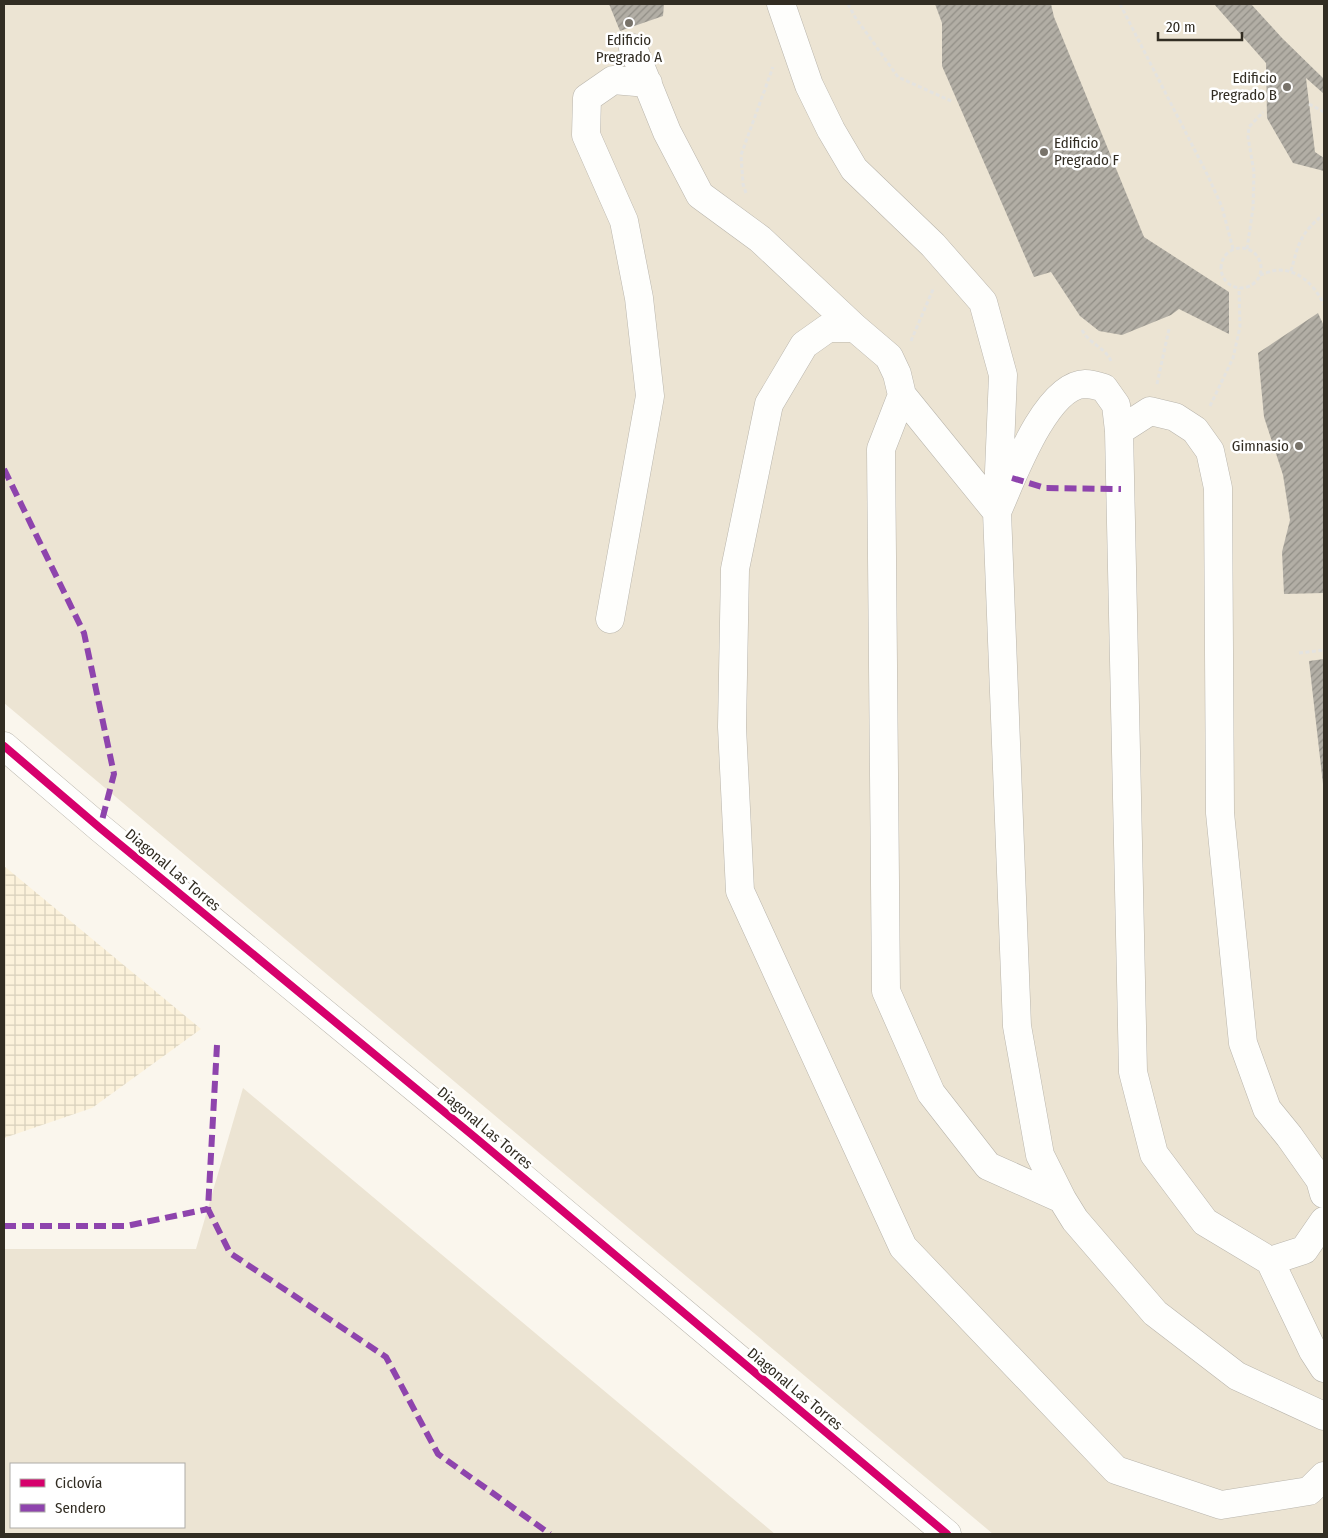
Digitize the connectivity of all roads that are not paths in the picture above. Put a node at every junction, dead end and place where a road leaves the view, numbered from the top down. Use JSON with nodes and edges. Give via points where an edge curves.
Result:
{"nodes":[{"id":1,"x":784,"y":14,"type":"edge"},
{"id":2,"x":633,"y":48,"type":"dead end"},
{"id":3,"x":648,"y":83,"type":"junction"},
{"id":4,"x":854,"y":328,"type":"junction"},
{"id":5,"x":900,"y":385,"type":"junction"},
{"id":6,"x":1119,"y":431,"type":"junction"},
{"id":7,"x":997,"y":512,"type":"junction"},
{"id":8,"x":610,"y":619,"type":"dead end"},
{"id":9,"x":4,"y":746,"type":"edge"},
{"id":10,"x":4,"y":767,"type":"edge"},
{"id":11,"x":66,"y":798,"type":"junction"},
{"id":12,"x":1321,"y":1174,"type":"edge"},
{"id":13,"x":1062,"y":1199,"type":"junction"},
{"id":14,"x":1324,"y":1221,"type":"edge"},
{"id":15,"x":1270,"y":1261,"type":"junction"},
{"id":16,"x":1324,"y":1368,"type":"edge"},
{"id":17,"x":1324,"y":1416,"type":"edge"},
{"id":18,"x":1324,"y":1476,"type":"edge"},
{"id":19,"x":947,"y":1534,"type":"edge"}],
"edges":[{"from":1,"to":7,"type":"street","via":[[809,85],[854,169],[933,245],[983,302],[1002,375]]},
{"from":2,"to":3,"type":"street"},
{"from":3,"to":4,"type":"street","via":[[667,132],[700,195],[760,239]]},
{"from":3,"to":8,"type":"street","via":[[613,80],[587,98],[586,135],[624,221],[639,298],[650,396]]},
{"from":4,"to":5,"type":"street","via":[[889,357]]},
{"from":4,"to":18,"type":"street","via":[[828,328],[804,345],[769,404],[735,569],[732,727],[740,891],[903,1247],[1116,1470],[1221,1505],[1309,1491]]},
{"from":5,"to":7,"type":"street"},
{"from":5,"to":13,"type":"street","via":[[881,449],[886,991],[931,1093],[988,1166]]},
{"from":6,"to":7,"type":"street","via":[[1116,405],[1104,388],[1084,384],[1067,390],[1042,416]]},
{"from":6,"to":12,"type":"street","via":[[1150,411],[1175,417],[1195,430],[1210,451],[1218,488],[1220,813],[1243,1043],[1267,1110]]},
{"from":6,"to":15,"type":"street","via":[[1133,1072],[1154,1154],[1205,1222]]},
{"from":7,"to":13,"type":"street","via":[[1017,1026],[1040,1155]]},
{"from":9,"to":11,"type":"street","name":"Diagonal Las Torres"},
{"from":10,"to":11,"type":"street","name":"Diagonal Las Torres"},
{"from":11,"to":19,"type":"street","name":"Diagonal Las Torres"},
{"from":13,"to":17,"type":"street","via":[[1075,1220],[1155,1313],[1237,1376]]},
{"from":14,"to":15,"type":"street","via":[[1304,1250]]},
{"from":15,"to":16,"type":"street"}]}
